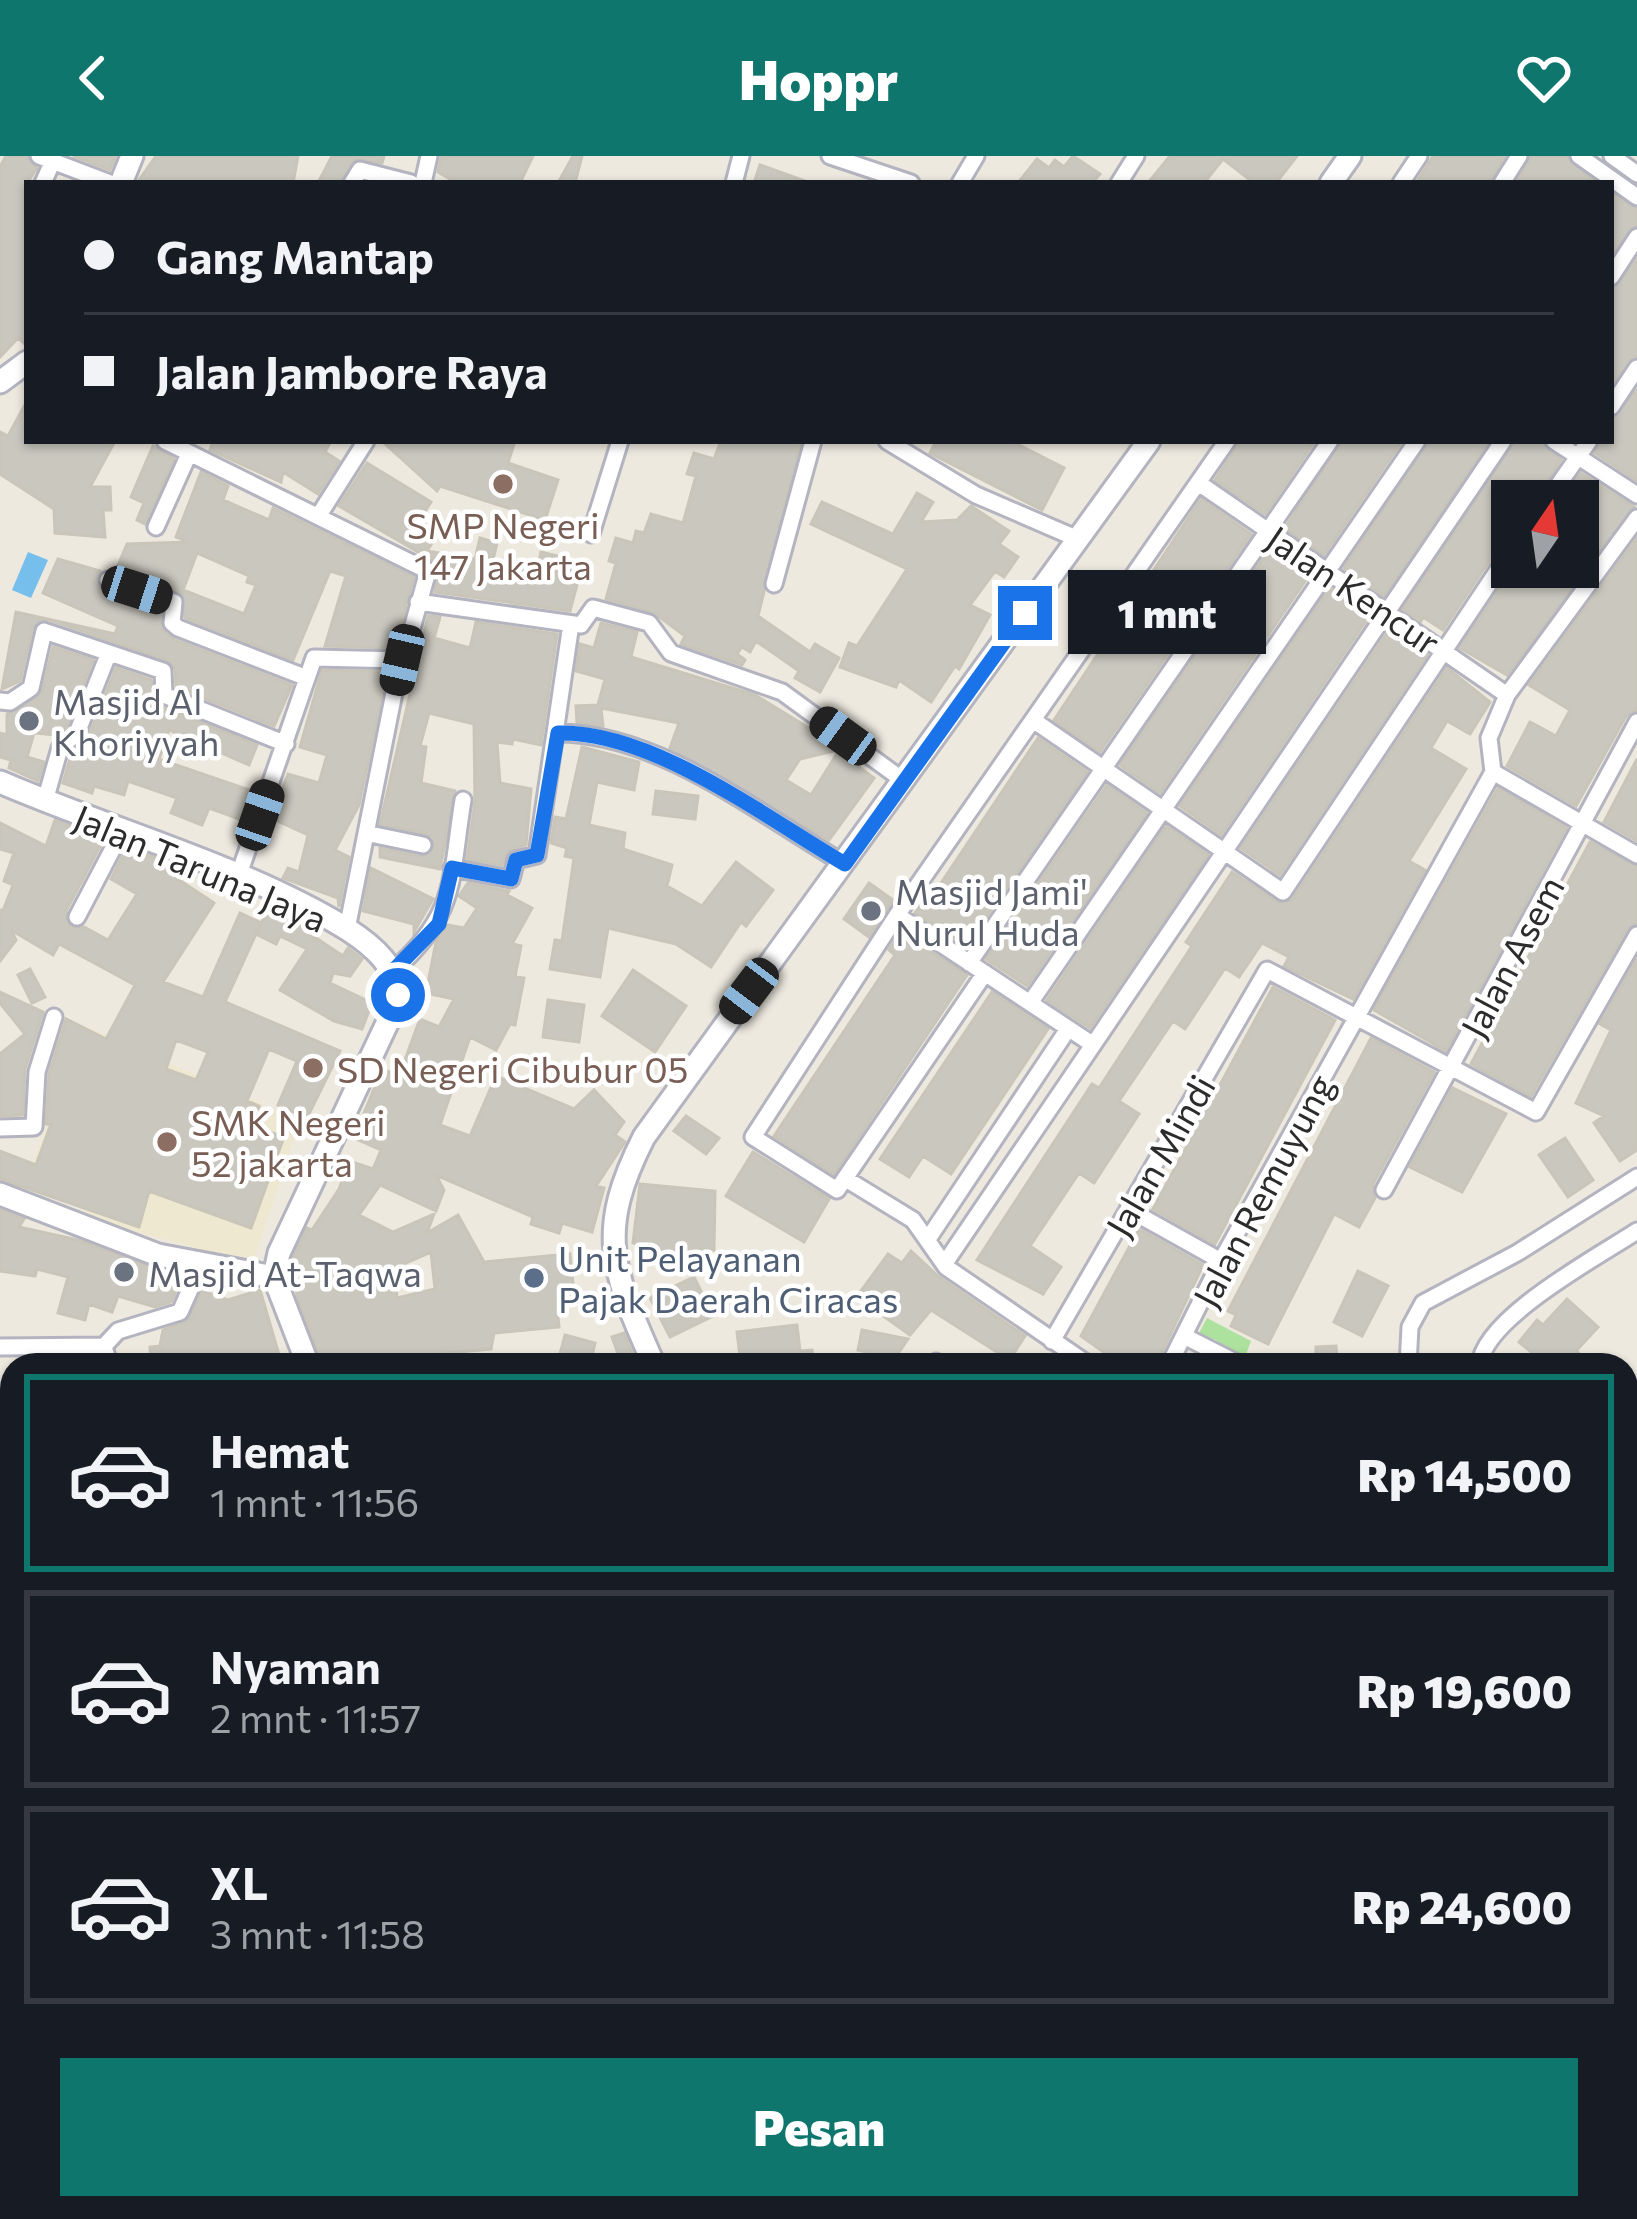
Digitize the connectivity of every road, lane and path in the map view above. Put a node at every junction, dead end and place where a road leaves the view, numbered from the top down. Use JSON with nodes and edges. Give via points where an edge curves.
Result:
{"nodes":[{"id":1,"x":830,"y":156,"type":"edge"},
{"id":2,"x":1579,"y":156,"type":"edge"},
{"id":3,"x":1612,"y":156,"type":"edge"},
{"id":4,"x":45,"y":159,"type":"edge"},
{"id":5,"x":1637,"y":174,"type":"edge"},
{"id":6,"x":1596,"y":177,"type":"edge"},
{"id":7,"x":102,"y":180,"type":"edge"},
{"id":8,"x":353,"y":180,"type":"edge"},
{"id":9,"x":399,"y":180,"type":"edge"},
{"id":10,"x":902,"y":180,"type":"edge"},
{"id":11,"x":1637,"y":237,"type":"edge"},
{"id":12,"x":1614,"y":273,"type":"edge"},
{"id":13,"x":1637,"y":368,"type":"edge"},
{"id":14,"x":1614,"y":402,"type":"edge"},
{"id":15,"x":170,"y":444,"type":"edge"},
{"id":16,"x":364,"y":444,"type":"edge"},
{"id":17,"x":619,"y":444,"type":"edge"},
{"id":18,"x":812,"y":444,"type":"edge"},
{"id":19,"x":1147,"y":444,"type":"edge"},
{"id":20,"x":1225,"y":444,"type":"edge"},
{"id":21,"x":1328,"y":444,"type":"edge"},
{"id":22,"x":1416,"y":444,"type":"edge"},
{"id":23,"x":1501,"y":444,"type":"edge"},
{"id":24,"x":1558,"y":444,"type":"edge"},
{"id":25,"x":1587,"y":444,"type":"edge"},
{"id":26,"x":922,"y":448,"type":"edge"},
{"id":27,"x":188,"y":456,"type":"junction"},
{"id":28,"x":1578,"y":457,"type":"junction"},
{"id":29,"x":1561,"y":480,"type":"edge"},
{"id":30,"x":1200,"y":484,"type":"junction"},
{"id":31,"x":1637,"y":495,"type":"edge"},
{"id":32,"x":319,"y":514,"type":"junction"},
{"id":33,"x":1637,"y":518,"type":"edge"},
{"id":34,"x":156,"y":527,"type":"dead end"},
{"id":35,"x":1269,"y":531,"type":"junction"},
{"id":36,"x":592,"y":533,"type":"dead end"},
{"id":37,"x":1078,"y":539,"type":"junction"},
{"id":38,"x":1328,"y":572,"type":"junction"},
{"id":39,"x":108,"y":580,"type":"dead end"},
{"id":40,"x":1491,"y":582,"type":"edge"},
{"id":41,"x":774,"y":584,"type":"dead end"},
{"id":42,"x":418,"y":602,"type":"junction"},
{"id":43,"x":1389,"y":612,"type":"junction"},
{"id":44,"x":571,"y":624,"type":"junction"},
{"id":45,"x":1446,"y":652,"type":"junction"},
{"id":46,"x":108,"y":655,"type":"junction"},
{"id":47,"x":402,"y":660,"type":"junction"},
{"id":48,"x":307,"y":678,"type":"junction"},
{"id":49,"x":1507,"y":695,"type":"junction"},
{"id":50,"x":0,"y":701,"type":"edge"},
{"id":51,"x":1033,"y":720,"type":"junction"},
{"id":52,"x":1637,"y":722,"type":"edge"},
{"id":53,"x":558,"y":733,"type":"junction"},
{"id":54,"x":286,"y":744,"type":"junction"},
{"id":55,"x":1102,"y":769,"type":"junction"},
{"id":56,"x":1493,"y":772,"type":"junction"},
{"id":57,"x":904,"y":781,"type":"junction"},
{"id":58,"x":0,"y":782,"type":"edge"},
{"id":59,"x":464,"y":800,"type":"dead end"},
{"id":60,"x":45,"y":801,"type":"junction"},
{"id":61,"x":1161,"y":811,"type":"junction"},
{"id":62,"x":1580,"y":825,"type":"junction"},
{"id":63,"x":121,"y":833,"type":"junction"},
{"id":64,"x":370,"y":834,"type":"junction"},
{"id":65,"x":423,"y":845,"type":"dead end"},
{"id":66,"x":1222,"y":854,"type":"junction"},
{"id":67,"x":1637,"y":855,"type":"edge"},
{"id":68,"x":845,"y":864,"type":"junction"},
{"id":69,"x":452,"y":868,"type":"junction"},
{"id":70,"x":238,"y":878,"type":"junction"},
{"id":71,"x":897,"y":914,"type":"junction"},
{"id":72,"x":76,"y":916,"type":"dead end"},
{"id":73,"x":347,"y":929,"type":"junction"},
{"id":74,"x":1637,"y":935,"type":"edge"},
{"id":75,"x":1632,"y":956,"type":"edge"},
{"id":76,"x":969,"y":963,"type":"junction"},
{"id":77,"x":393,"y":971,"type":"junction"},
{"id":78,"x":985,"y":974,"type":"junction"},
{"id":79,"x":1030,"y":1003,"type":"junction"},
{"id":80,"x":1356,"y":1015,"type":"junction"},
{"id":81,"x":54,"y":1017,"type":"dead end"},
{"id":82,"x":1068,"y":1029,"type":"junction"},
{"id":83,"x":1092,"y":1045,"type":"junction"},
{"id":84,"x":1452,"y":1067,"type":"junction"},
{"id":85,"x":0,"y":1128,"type":"edge"},
{"id":86,"x":1637,"y":1177,"type":"edge"},
{"id":87,"x":846,"y":1179,"type":"junction"},
{"id":88,"x":1384,"y":1190,"type":"dead end"},
{"id":89,"x":0,"y":1194,"type":"edge"},
{"id":90,"x":1128,"y":1209,"type":"junction"},
{"id":91,"x":1637,"y":1231,"type":"edge"},
{"id":92,"x":928,"y":1239,"type":"junction"},
{"id":93,"x":1221,"y":1261,"type":"junction"},
{"id":94,"x":945,"y":1263,"type":"junction"},
{"id":95,"x":201,"y":1265,"type":"junction"},
{"id":96,"x":274,"y":1277,"type":"junction"},
{"id":97,"x":1184,"y":1336,"type":"junction"},
{"id":98,"x":1052,"y":1341,"type":"junction"},
{"id":99,"x":104,"y":1346,"type":"junction"},
{"id":100,"x":0,"y":1347,"type":"edge"},
{"id":101,"x":106,"y":1353,"type":"edge"},
{"id":102,"x":303,"y":1353,"type":"edge"},
{"id":103,"x":650,"y":1353,"type":"edge"},
{"id":104,"x":1070,"y":1353,"type":"edge"},
{"id":105,"x":1175,"y":1353,"type":"edge"},
{"id":106,"x":1217,"y":1353,"type":"edge"},
{"id":107,"x":1409,"y":1353,"type":"edge"},
{"id":108,"x":1484,"y":1353,"type":"edge"}],
"edges":[{"from":1,"to":10,"type":"street"},
{"from":2,"to":6,"type":"street"},
{"from":3,"to":5,"type":"street"},
{"from":4,"to":7,"type":"street"},
{"from":8,"to":9,"type":"street","via":[[357,170]]},
{"from":11,"to":12,"type":"street"},
{"from":13,"to":14,"type":"street"},
{"from":15,"to":27,"type":"street"},
{"from":16,"to":32,"type":"street"},
{"from":17,"to":36,"type":"street"},
{"from":18,"to":41,"type":"street"},
{"from":19,"to":37,"type":"street"},
{"from":20,"to":30,"type":"street"},
{"from":21,"to":35,"type":"street"},
{"from":22,"to":38,"type":"street"},
{"from":23,"to":43,"type":"street"},
{"from":24,"to":28,"type":"street"},
{"from":25,"to":28,"type":"street"},
{"from":26,"to":37,"type":"street","via":[[976,495]]},
{"from":27,"to":32,"type":"street"},
{"from":27,"to":34,"type":"street"},
{"from":28,"to":29,"type":"street"},
{"from":28,"to":31,"type":"street"},
{"from":30,"to":35,"type":"street","name":"Jalan Kencur"},
{"from":30,"to":51,"type":"street"},
{"from":32,"to":42,"type":"street","via":[[425,568]]},
{"from":33,"to":49,"type":"street"},
{"from":35,"to":38,"type":"street","name":"Jalan Kencur"},
{"from":35,"to":55,"type":"street"},
{"from":37,"to":57,"type":"street"},
{"from":38,"to":43,"type":"street","name":"Jalan Kencur"},
{"from":38,"to":61,"type":"street"},
{"from":39,"to":48,"type":"street","via":[[172,601],[178,628]]},
{"from":40,"to":45,"type":"street"},
{"from":42,"to":44,"type":"street"},
{"from":42,"to":47,"type":"street"},
{"from":43,"to":45,"type":"street","name":"Jalan Kencur"},
{"from":43,"to":66,"type":"street"},
{"from":44,"to":53,"type":"street"},
{"from":44,"to":57,"type":"street","via":[[584,624],[592,608],[649,623],[671,653],[782,692]]},
{"from":45,"to":49,"type":"street","name":"Jalan Kencur"},
{"from":45,"to":66,"type":"street","via":[[1288,890]]},
{"from":46,"to":50,"type":"street","via":[[42,632],[31,688]]},
{"from":46,"to":54,"type":"street","via":[[164,671],[164,694]]},
{"from":46,"to":60,"type":"street","via":[[77,733],[60,748]]},
{"from":47,"to":48,"type":"street","via":[[316,656]]},
{"from":47,"to":64,"type":"street"},
{"from":48,"to":54,"type":"street"},
{"from":49,"to":56,"type":"street","via":[[1489,738]]},
{"from":51,"to":55,"type":"street"},
{"from":51,"to":71,"type":"street"},
{"from":52,"to":62,"type":"street","name":"Jalan Asem"},
{"from":53,"to":68,"type":"street","via":[[650,750]]},
{"from":53,"to":69,"type":"street","via":[[533,858],[516,860],[511,879]]},
{"from":54,"to":70,"type":"street"},
{"from":55,"to":61,"type":"street"},
{"from":55,"to":76,"type":"street"},
{"from":56,"to":62,"type":"street"},
{"from":56,"to":80,"type":"street","name":"Jalan Remuyung"},
{"from":57,"to":68,"type":"street"},
{"from":58,"to":60,"type":"street","name":"Jalan Taruna Jaya"},
{"from":59,"to":69,"type":"street"},
{"from":60,"to":63,"type":"street","name":"Jalan Taruna Jaya"},
{"from":61,"to":66,"type":"street"},
{"from":61,"to":79,"type":"street"},
{"from":62,"to":67,"type":"street"},
{"from":62,"to":84,"type":"street","name":"Jalan Asem"},
{"from":63,"to":70,"type":"street","name":"Jalan Taruna Jaya"},
{"from":63,"to":72,"type":"street"},
{"from":64,"to":65,"type":"street"},
{"from":64,"to":73,"type":"street"},
{"from":66,"to":83,"type":"street"},
{"from":68,"to":103,"type":"street","via":[[657,1114],[617,1190],[613,1249]]},
{"from":69,"to":77,"type":"street","via":[[439,924]]},
{"from":70,"to":73,"type":"street","name":"Jalan Taruna Jaya"},
{"from":71,"to":76,"type":"street"},
{"from":71,"to":87,"type":"street","via":[[754,1130],[753,1137],[832,1190]]},
{"from":73,"to":77,"type":"street","name":"Jalan Taruna Jaya"},
{"from":74,"to":75,"type":"street"},
{"from":75,"to":84,"type":"street","via":[[1539,1111]]},
{"from":76,"to":78,"type":"street"},
{"from":77,"to":96,"type":"street","via":[[398,1000],[290,1222]]},
{"from":78,"to":79,"type":"street"},
{"from":78,"to":87,"type":"street"},
{"from":79,"to":82,"type":"street"},
{"from":80,"to":84,"type":"street"},
{"from":80,"to":90,"type":"street","name":"Jalan Mindi","via":[[1268,969]]},
{"from":80,"to":93,"type":"street","name":"Jalan Remuyung"},
{"from":81,"to":85,"type":"street","via":[[37,1072],[34,1127]]},
{"from":82,"to":83,"type":"street"},
{"from":82,"to":92,"type":"street"},
{"from":83,"to":94,"type":"street"},
{"from":84,"to":88,"type":"street","name":"Jalan Asem"},
{"from":86,"to":107,"type":"street","via":[[1423,1303]]},
{"from":87,"to":92,"type":"street","via":[[914,1220]]},
{"from":89,"to":95,"type":"street"},
{"from":90,"to":93,"type":"street"},
{"from":90,"to":98,"type":"street","name":"Jalan Mindi"},
{"from":91,"to":108,"type":"street","via":[[1490,1336]]},
{"from":92,"to":94,"type":"street"},
{"from":93,"to":97,"type":"street","name":"Jalan Remuyung"},
{"from":94,"to":98,"type":"street"},
{"from":95,"to":96,"type":"street"},
{"from":95,"to":99,"type":"street","via":[[181,1312],[118,1331]]},
{"from":96,"to":102,"type":"street"},
{"from":97,"to":105,"type":"street","name":"Jalan Remuyung"},
{"from":97,"to":106,"type":"street"},
{"from":98,"to":104,"type":"street"},
{"from":99,"to":100,"type":"street"},
{"from":99,"to":101,"type":"street"}]}
